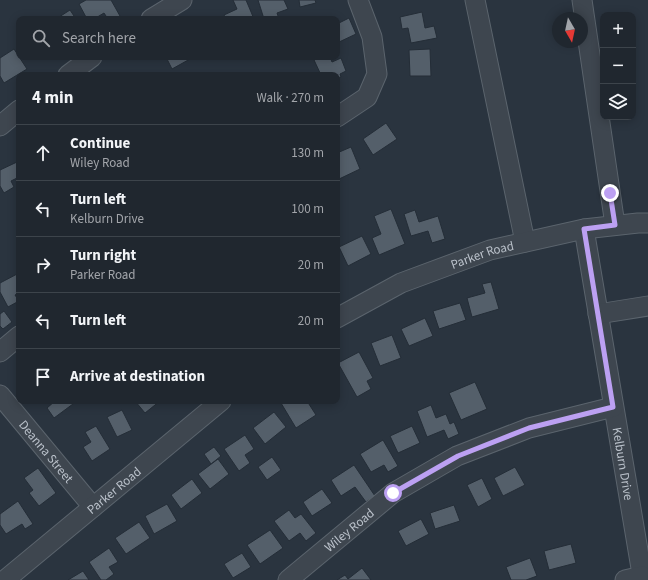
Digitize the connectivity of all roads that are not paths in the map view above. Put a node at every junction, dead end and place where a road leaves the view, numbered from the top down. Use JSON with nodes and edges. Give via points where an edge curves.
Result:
{"nodes":[{"id":1,"x":182,"y":0,"type":"edge"},
{"id":2,"x":358,"y":0,"type":"edge"},
{"id":3,"x":475,"y":0,"type":"edge"},
{"id":4,"x":582,"y":0,"type":"edge"},
{"id":5,"x":156,"y":16,"type":"edge"},
{"id":6,"x":88,"y":60,"type":"edge"},
{"id":7,"x":72,"y":72,"type":"edge"},
{"id":8,"x":16,"y":113,"type":"edge"},
{"id":9,"x":340,"y":115,"type":"edge"},
{"id":10,"x":0,"y":126,"type":"edge"},
{"id":11,"x":645,"y":222,"type":"edge"},
{"id":12,"x":615,"y":225,"type":"junction"},
{"id":13,"x":584,"y":229,"type":"junction"},
{"id":14,"x":525,"y":242,"type":"junction"},
{"id":15,"x":648,"y":306,"type":"edge"},
{"id":16,"x":598,"y":314,"type":"junction"},
{"id":17,"x":340,"y":316,"type":"edge"},
{"id":18,"x":16,"y":339,"type":"edge"},
{"id":19,"x":0,"y":352,"type":"edge"},
{"id":20,"x":0,"y":395,"type":"edge"},
{"id":21,"x":218,"y":404,"type":"edge"},
{"id":22,"x":613,"y":407,"type":"junction"},
{"id":23,"x":93,"y":507,"type":"junction"},
{"id":24,"x":637,"y":579,"type":"edge"},
{"id":25,"x":6,"y":580,"type":"edge"},
{"id":26,"x":288,"y":580,"type":"edge"}],
"edges":[{"from":1,"to":5,"type":"street"},
{"from":2,"to":9,"type":"street","via":[[372,38],[377,74],[367,97]]},
{"from":3,"to":14,"type":"street"},
{"from":4,"to":12,"type":"street"},
{"from":6,"to":7,"type":"street"},
{"from":8,"to":10,"type":"street"},
{"from":11,"to":12,"type":"street","name":"Parker Road"},
{"from":12,"to":13,"type":"street","name":"Parker Road"},
{"from":13,"to":14,"type":"street","name":"Parker Road"},
{"from":13,"to":16,"type":"street","name":"Kelburn Drive"},
{"from":14,"to":17,"type":"street","name":"Parker Road","via":[[490,250],[401,283]]},
{"from":15,"to":16,"type":"street"},
{"from":16,"to":22,"type":"street","name":"Kelburn Drive"},
{"from":18,"to":19,"type":"street"},
{"from":20,"to":23,"type":"street","name":"Deanna Street"},
{"from":21,"to":23,"type":"street","name":"Parker Road"},
{"from":22,"to":24,"type":"street","name":"Kelburn Drive"},
{"from":22,"to":26,"type":"street","name":"Wiley Road","via":[[529,428],[458,456],[393,493]]},
{"from":23,"to":25,"type":"street","name":"Parker Road"}]}
